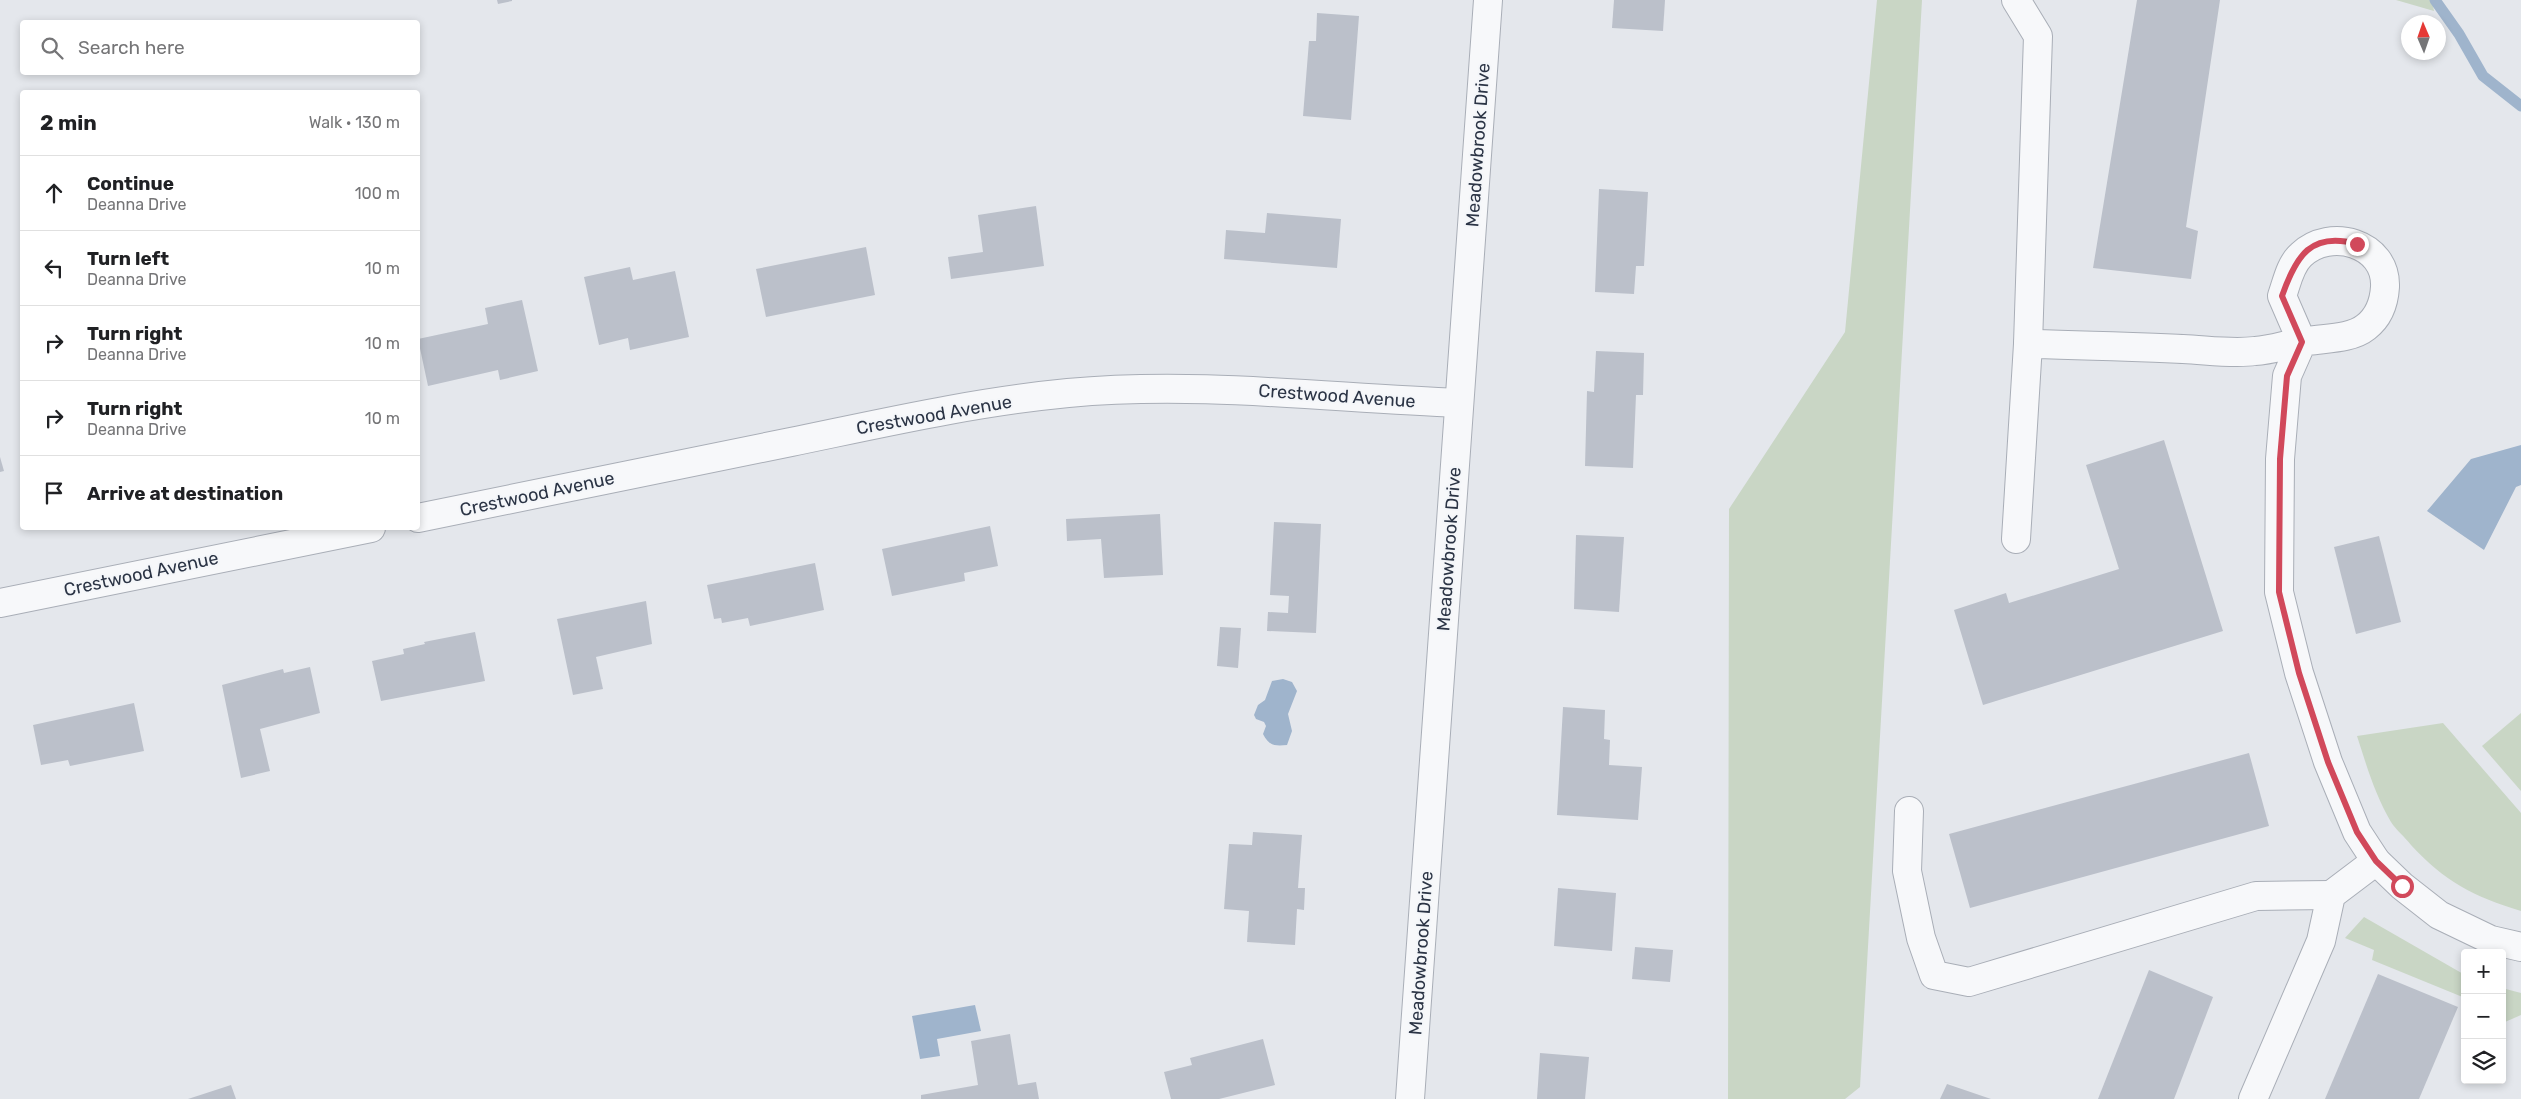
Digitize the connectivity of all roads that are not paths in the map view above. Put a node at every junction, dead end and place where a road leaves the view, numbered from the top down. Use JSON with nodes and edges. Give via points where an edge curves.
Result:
{"nodes":[{"id":1,"x":1488,"y":0,"type":"edge"},
{"id":2,"x":2016,"y":0,"type":"edge"},
{"id":3,"x":2028,"y":344,"type":"junction"},
{"id":4,"x":1459,"y":403,"type":"junction"},
{"id":5,"x":420,"y":518,"type":"edge"},
{"id":6,"x":361,"y":530,"type":"edge"},
{"id":7,"x":2016,"y":539,"type":"dead end"},
{"id":8,"x":0,"y":603,"type":"edge"},
{"id":9,"x":1909,"y":810,"type":"dead end"},
{"id":10,"x":2376,"y":861,"type":"junction"},
{"id":11,"x":2331,"y":895,"type":"junction"},
{"id":12,"x":2521,"y":947,"type":"edge"},
{"id":13,"x":1410,"y":1099,"type":"edge"},
{"id":14,"x":2253,"y":1099,"type":"edge"}],
"edges":[{"from":1,"to":4,"type":"street","name":"Meadowbrook Drive"},
{"from":2,"to":3,"type":"street","via":[[2038,36]]},
{"from":3,"to":7,"type":"street"},
{"from":3,"to":10,"type":"street","via":[[2256,352],[2302,342],[2287,376],[2280,459],[2279,592],[2299,673],[2328,762],[2357,832]]},
{"from":4,"to":5,"type":"street","name":"Crestwood Avenue","via":[[1237,390],[1152,388],[1068,393],[986,403],[892,421]]},
{"from":4,"to":13,"type":"street","name":"Meadowbrook Drive"},
{"from":6,"to":8,"type":"street","name":"Crestwood Avenue"},
{"from":9,"to":11,"type":"street","via":[[1907,871],[1921,938],[1934,975],[1969,982],[2256,896]]},
{"from":10,"to":11,"type":"street"},
{"from":10,"to":12,"type":"street","via":[[2439,915],[2491,940]]},
{"from":11,"to":14,"type":"street","via":[[2321,940]]}]}
